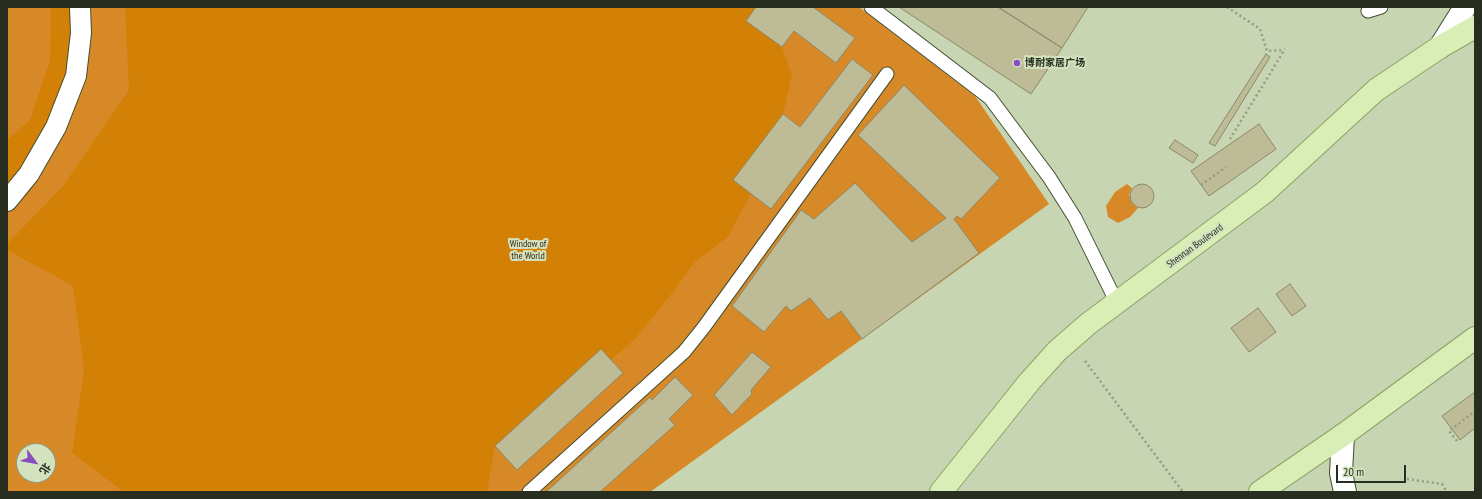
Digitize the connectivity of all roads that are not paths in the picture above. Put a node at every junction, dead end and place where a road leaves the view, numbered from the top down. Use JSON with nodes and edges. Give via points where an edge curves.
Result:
{"nodes":[{"id":1,"x":80,"y":7,"type":"edge"},
{"id":2,"x":871,"y":7,"type":"edge"},
{"id":3,"x":1381,"y":7,"type":"edge"},
{"id":4,"x":1464,"y":7,"type":"edge"},
{"id":5,"x":1368,"y":11,"type":"dead end"},
{"id":6,"x":1475,"y":27,"type":"edge"},
{"id":7,"x":1440,"y":47,"type":"junction"},
{"id":8,"x":887,"y":74,"type":"dead end"},
{"id":9,"x":7,"y":201,"type":"edge"},
{"id":10,"x":1117,"y":303,"type":"junction"},
{"id":11,"x":1475,"y":338,"type":"edge"},
{"id":12,"x":1343,"y":435,"type":"junction"},
{"id":13,"x":529,"y":492,"type":"edge"},
{"id":14,"x":941,"y":492,"type":"edge"},
{"id":15,"x":1260,"y":492,"type":"edge"},
{"id":16,"x":1345,"y":492,"type":"edge"}],
"edges":[{"from":1,"to":9,"type":"street","via":[[81,33],[76,76],[56,127],[29,174]]},
{"from":2,"to":10,"type":"lane","via":[[990,98],[1050,177],[1075,218]]},
{"from":3,"to":5,"type":"lane"},
{"from":4,"to":7,"type":"street"},
{"from":6,"to":7,"type":"main road","name":"Shennan Boulevard"},
{"from":7,"to":10,"type":"main road","name":"Shennan Boulevard","via":[[1376,90],[1265,192]]},
{"from":8,"to":13,"type":"lane","via":[[684,352]]},
{"from":10,"to":14,"type":"main road","name":"Shennan Boulevard","via":[[1088,324],[1044,365]]},
{"from":11,"to":12,"type":"main road"},
{"from":12,"to":15,"type":"main road"},
{"from":12,"to":16,"type":"street","via":[[1340,454]]}]}
